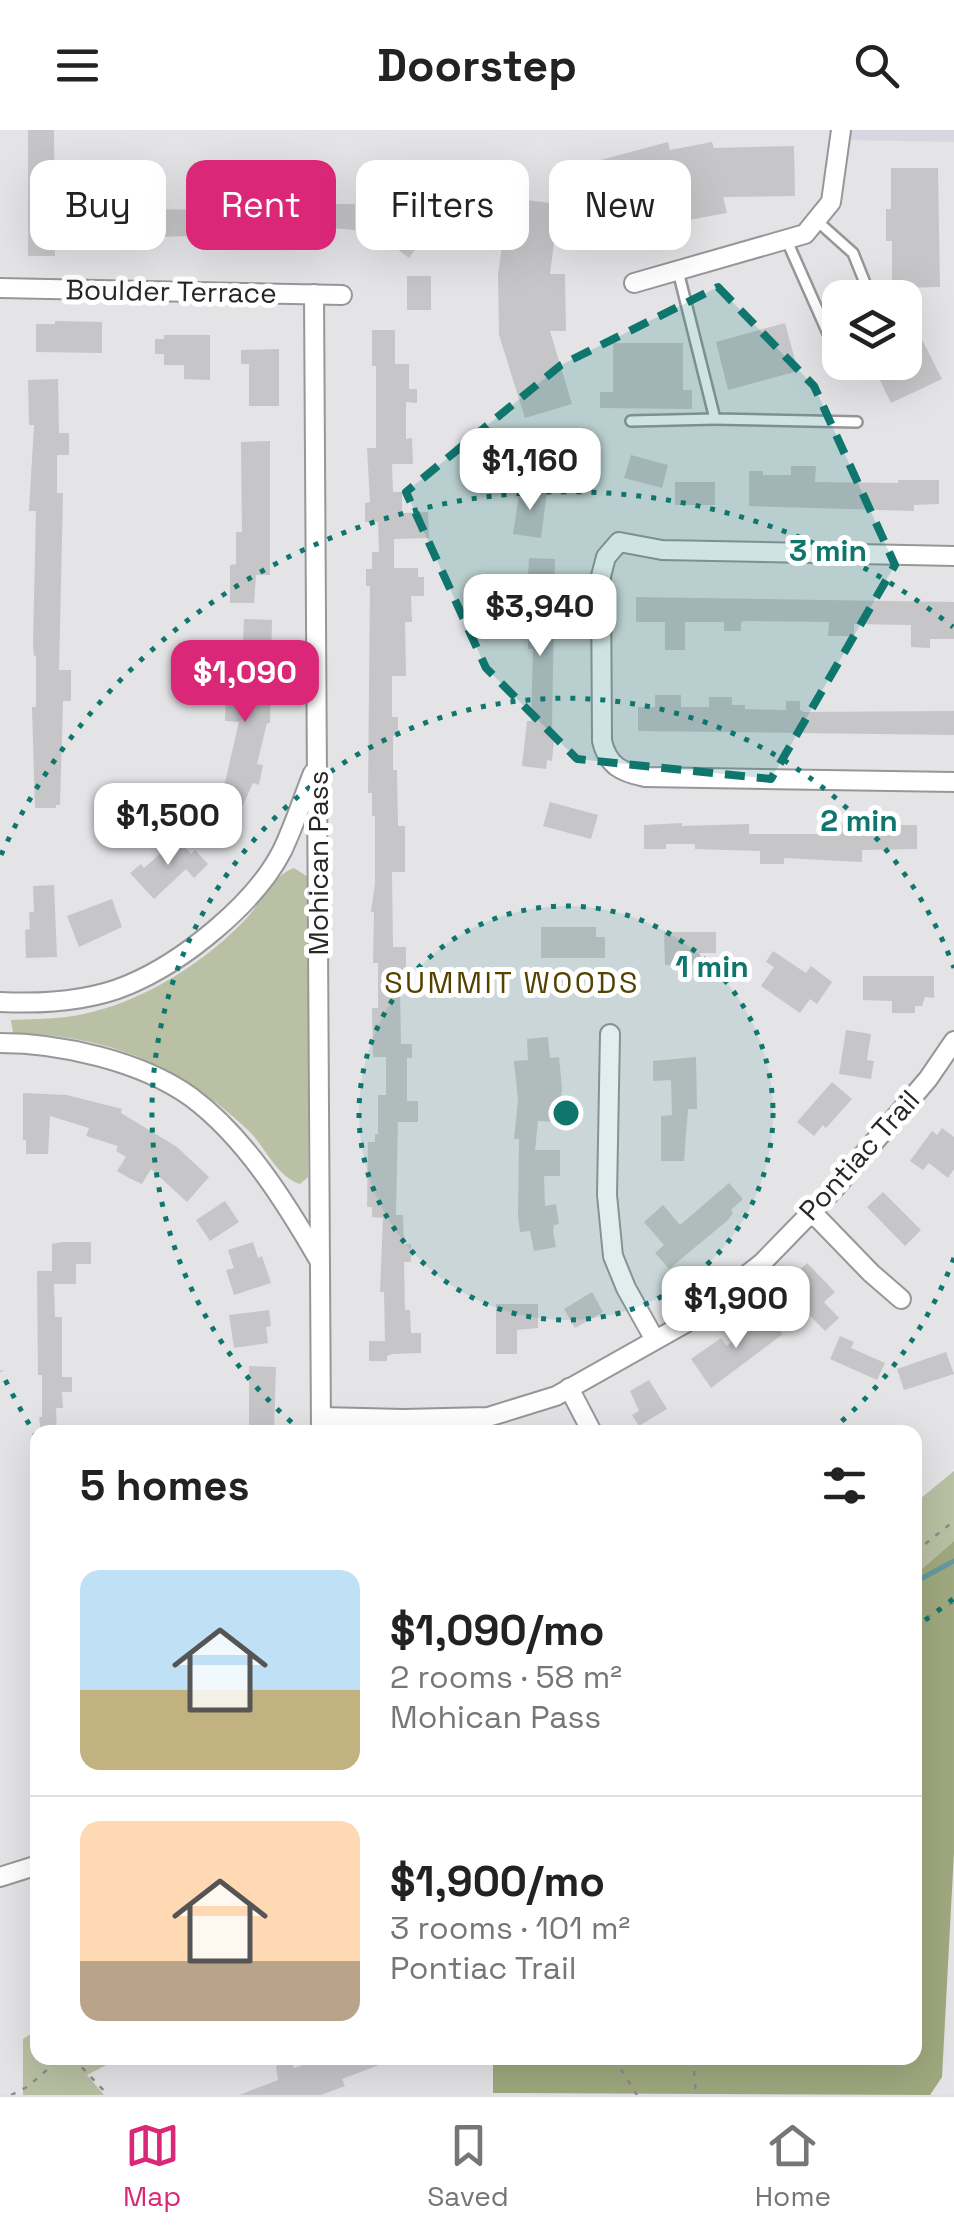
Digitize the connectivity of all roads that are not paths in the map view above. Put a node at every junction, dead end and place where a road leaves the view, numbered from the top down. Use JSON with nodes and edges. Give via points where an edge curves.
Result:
{"nodes":[{"id":1,"x":841,"y":130,"type":"edge"},
{"id":2,"x":816,"y":220,"type":"junction"},
{"id":3,"x":786,"y":240,"type":"junction"},
{"id":4,"x":678,"y":271,"type":"junction"},
{"id":5,"x":864,"y":280,"type":"edge"},
{"id":6,"x":634,"y":283,"type":"dead end"},
{"id":7,"x":0,"y":288,"type":"edge"},
{"id":8,"x":314,"y":294,"type":"junction"},
{"id":9,"x":342,"y":294,"type":"dead end"},
{"id":10,"x":822,"y":320,"type":"edge"},
{"id":11,"x":715,"y":419,"type":"junction"},
{"id":12,"x":631,"y":421,"type":"dead end"},
{"id":13,"x":857,"y":422,"type":"dead end"},
{"id":14,"x":954,"y":556,"type":"edge"},
{"id":15,"x":317,"y":763,"type":"junction"},
{"id":16,"x":954,"y":782,"type":"edge"},
{"id":17,"x":0,"y":1002,"type":"edge"},
{"id":18,"x":610,"y":1034,"type":"dead end"},
{"id":19,"x":954,"y":1040,"type":"edge"},
{"id":20,"x":0,"y":1044,"type":"edge"},
{"id":21,"x":812,"y":1210,"type":"junction"},
{"id":22,"x":319,"y":1261,"type":"junction"},
{"id":23,"x":901,"y":1299,"type":"dead end"},
{"id":24,"x":655,"y":1340,"type":"junction"},
{"id":25,"x":569,"y":1388,"type":"junction"},
{"id":26,"x":321,"y":1424,"type":"edge"},
{"id":27,"x":588,"y":1425,"type":"edge"},
{"id":28,"x":30,"y":1868,"type":"edge"},
{"id":29,"x":0,"y":1877,"type":"edge"}],
"edges":[{"from":1,"to":2,"type":"street","via":[[831,202]]},
{"from":2,"to":3,"type":"street","via":[[805,234]]},
{"from":2,"to":5,"type":"lane","via":[[853,254]]},
{"from":3,"to":4,"type":"street"},
{"from":3,"to":10,"type":"lane"},
{"from":4,"to":6,"type":"street"},
{"from":4,"to":11,"type":"lane"},
{"from":7,"to":8,"type":"street","name":"Boulder Terrace"},
{"from":8,"to":9,"type":"street","name":"Boulder Terrace"},
{"from":8,"to":15,"type":"street","name":"Mohican Pass"},
{"from":11,"to":12,"type":"lane"},
{"from":11,"to":13,"type":"lane"},
{"from":14,"to":16,"type":"street","via":[[662,550],[619,542],[601,576],[602,741],[613,766],[644,777]]},
{"from":15,"to":17,"type":"street","via":[[280,853],[246,900],[200,942],[128,985],[85,998]]},
{"from":15,"to":22,"type":"street","name":"Mohican Pass"},
{"from":18,"to":24,"type":"street","via":[[612,1256]]},
{"from":19,"to":21,"type":"street","name":"Pontiac Trail","via":[[928,1079]]},
{"from":20,"to":22,"type":"street","via":[[78,1050],[190,1096],[284,1200]]},
{"from":21,"to":23,"type":"street"},
{"from":21,"to":24,"type":"street","name":"Pontiac Trail","via":[[720,1298]]},
{"from":22,"to":26,"type":"street","name":"Mohican Pass"},
{"from":24,"to":25,"type":"street","name":"Pontiac Trail"},
{"from":25,"to":26,"type":"street","name":"Pontiac Trail","via":[[488,1417]]},
{"from":25,"to":27,"type":"street"},
{"from":28,"to":29,"type":"street"}]}
